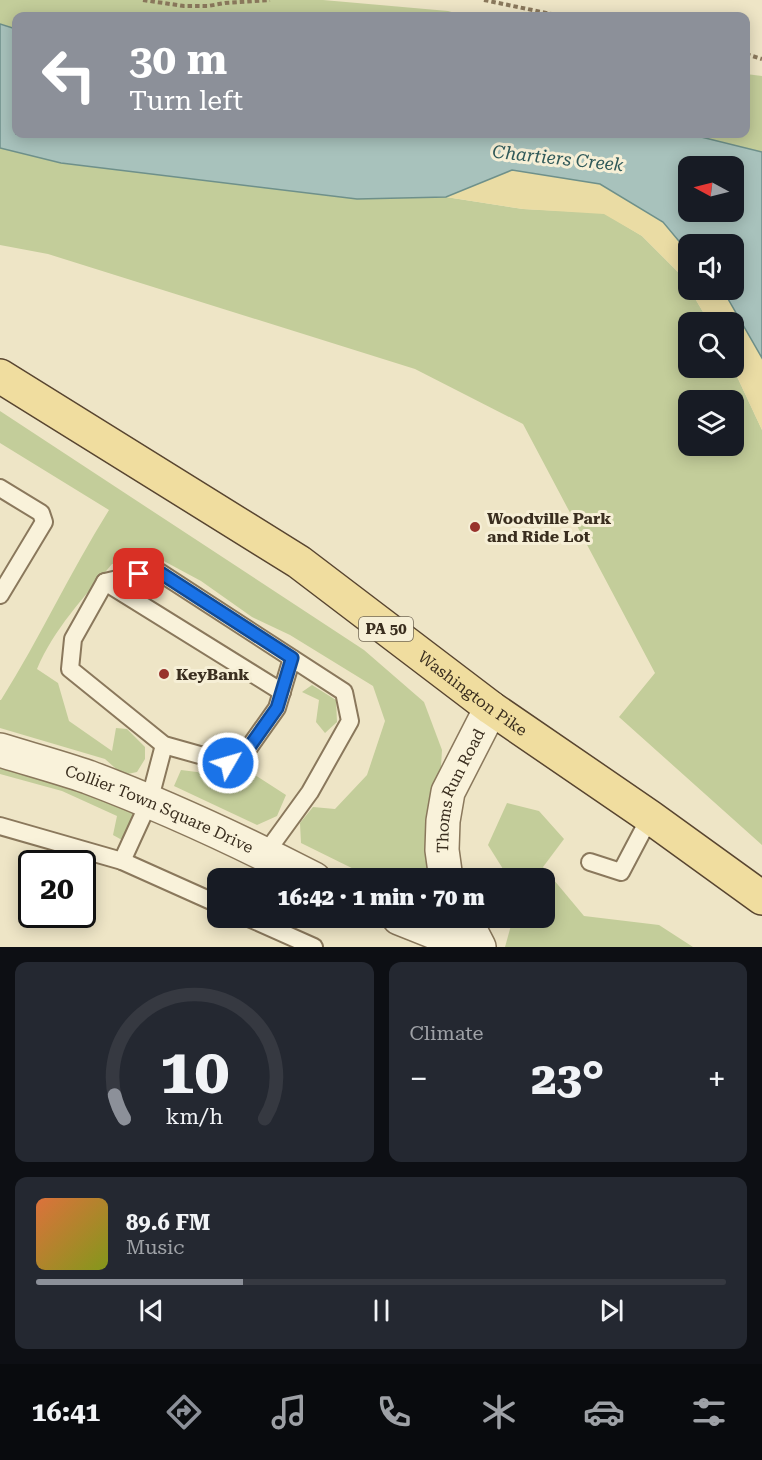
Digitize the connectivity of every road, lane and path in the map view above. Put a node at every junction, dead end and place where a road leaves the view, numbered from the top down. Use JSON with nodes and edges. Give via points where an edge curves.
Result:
{"nodes":[{"id":1,"x":143,"y":0,"type":"edge"},
{"id":2,"x":270,"y":0,"type":"edge"},
{"id":3,"x":484,"y":0,"type":"edge"},
{"id":4,"x":542,"y":12,"type":"edge"},
{"id":5,"x":0,"y":376,"type":"edge"},
{"id":6,"x":0,"y":488,"type":"edge"},
{"id":7,"x":105,"y":582,"type":"junction"},
{"id":8,"x":0,"y":595,"type":"edge"},
{"id":9,"x":292,"y":658,"type":"junction"},
{"id":10,"x":282,"y":692,"type":"junction"},
{"id":11,"x":491,"y":708,"type":"junction"},
{"id":12,"x":164,"y":745,"type":"junction"},
{"id":13,"x":0,"y":750,"type":"edge"},
{"id":14,"x":149,"y":802,"type":"junction"},
{"id":15,"x":650,"y":817,"type":"junction"},
{"id":16,"x":0,"y":826,"type":"edge"},
{"id":17,"x":265,"y":854,"type":"junction"},
{"id":18,"x":122,"y":861,"type":"junction"},
{"id":19,"x":590,"y":862,"type":"dead end"},
{"id":20,"x":292,"y":868,"type":"edge"},
{"id":21,"x":442,"y":868,"type":"edge"},
{"id":22,"x":762,"y":898,"type":"edge"},
{"id":23,"x":207,"y":899,"type":"edge"},
{"id":24,"x":271,"y":928,"type":"edge"},
{"id":25,"x":424,"y":928,"type":"edge"},
{"id":26,"x":469,"y":928,"type":"edge"},
{"id":27,"x":314,"y":947,"type":"edge"},
{"id":28,"x":472,"y":947,"type":"edge"},
{"id":29,"x":479,"y":947,"type":"edge"}],
"edges":[{"from":1,"to":2,"type":"path","via":[[184,6]]},
{"from":3,"to":4,"type":"path"},
{"from":5,"to":11,"type":"main road","name":"Washington Pike","number":"PA 50","via":[[299,562]]},
{"from":6,"to":8,"type":"lane","via":[[41,513],[44,522]]},
{"from":7,"to":9,"type":"lane","via":[[156,570]]},
{"from":7,"to":10,"type":"lane"},
{"from":7,"to":12,"type":"lane","via":[[73,639],[70,669]]},
{"from":9,"to":10,"type":"lane"},
{"from":9,"to":17,"type":"lane","via":[[344,692],[350,721],[310,792]]},
{"from":10,"to":12,"type":"lane","via":[[277,708],[243,756],[228,763]]},
{"from":11,"to":15,"type":"main road","name":"Washington Pike","number":"PA 50"},
{"from":11,"to":21,"type":"street","name":"Thoms Run Road","via":[[448,792]]},
{"from":12,"to":14,"type":"lane"},
{"from":13,"to":14,"type":"street","name":"Collier Town Square Drive"},
{"from":14,"to":17,"type":"street","name":"Collier Town Square Drive"},
{"from":14,"to":18,"type":"lane"},
{"from":15,"to":19,"type":"lane","via":[[621,872]]},
{"from":15,"to":22,"type":"main road","name":"Washington Pike","number":"PA 50"},
{"from":16,"to":18,"type":"lane"},
{"from":17,"to":20,"type":"street","name":"Collier Town Square Drive"},
{"from":18,"to":23,"type":"lane"},
{"from":24,"to":27,"type":"lane"},
{"from":25,"to":28,"type":"street"},
{"from":26,"to":29,"type":"street"}]}
